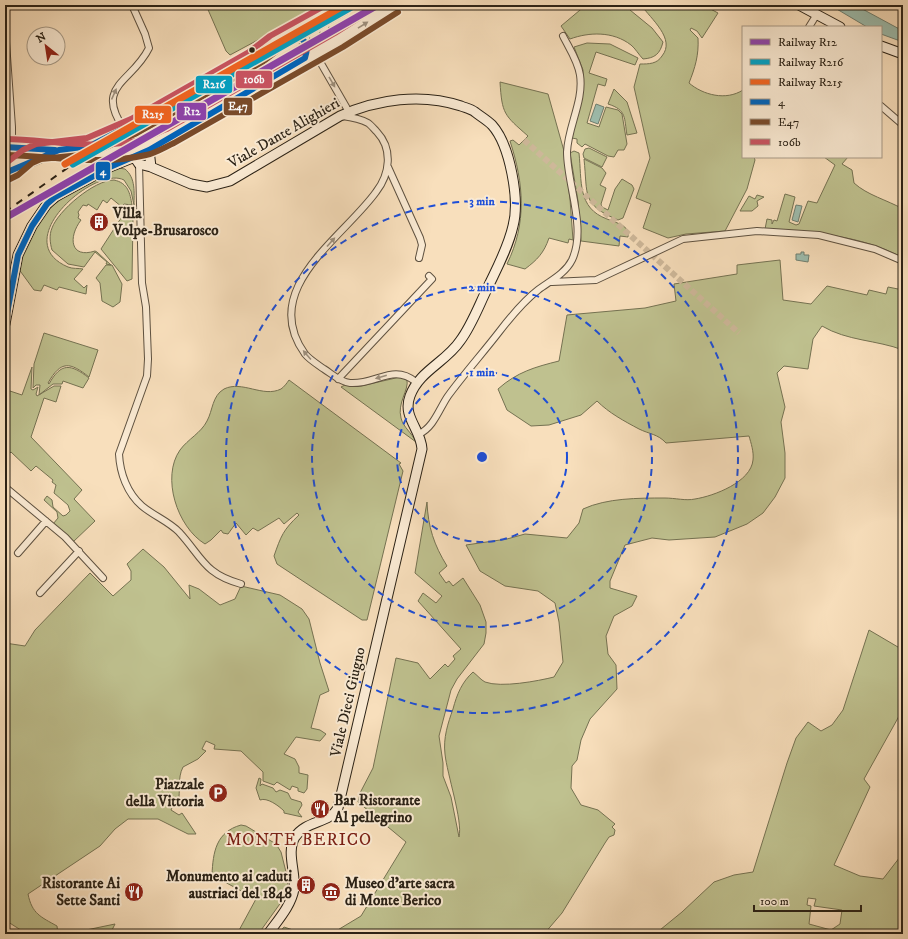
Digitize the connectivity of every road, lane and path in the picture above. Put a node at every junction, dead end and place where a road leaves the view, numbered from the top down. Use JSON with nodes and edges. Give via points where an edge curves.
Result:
{"nodes":[{"id":1,"x":132,"y":5,"type":"edge"},
{"id":2,"x":342,"y":5,"type":"edge"},
{"id":3,"x":351,"y":5,"type":"edge"},
{"id":4,"x":394,"y":5,"type":"edge"},
{"id":5,"x":799,"y":5,"type":"edge"},
{"id":6,"x":817,"y":14,"type":"junction"},
{"id":7,"x":810,"y":26,"type":"edge"},
{"id":8,"x":838,"y":26,"type":"edge"},
{"id":9,"x":5,"y":28,"type":"edge"},
{"id":10,"x":563,"y":36,"type":"dead end"},
{"id":11,"x":339,"y":40,"type":"junction"},
{"id":12,"x":882,"y":46,"type":"edge"},
{"id":13,"x":315,"y":53,"type":"junction"},
{"id":14,"x":903,"y":54,"type":"edge"},
{"id":15,"x":305,"y":58,"type":"junction"},
{"id":16,"x":253,"y":59,"type":"junction"},
{"id":17,"x":882,"y":107,"type":"edge"},
{"id":18,"x":344,"y":114,"type":"junction"},
{"id":19,"x":903,"y":125,"type":"edge"},
{"id":20,"x":134,"y":126,"type":"junction"},
{"id":21,"x":124,"y":129,"type":"junction"},
{"id":22,"x":170,"y":136,"type":"junction"},
{"id":23,"x":7,"y":149,"type":"edge"},
{"id":24,"x":48,"y":150,"type":"junction"},
{"id":25,"x":62,"y":150,"type":"junction"},
{"id":26,"x":116,"y":150,"type":"junction"},
{"id":27,"x":149,"y":150,"type":"junction"},
{"id":28,"x":89,"y":151,"type":"junction"},
{"id":29,"x":135,"y":156,"type":"junction"},
{"id":30,"x":104,"y":167,"type":"junction"},
{"id":31,"x":151,"y":167,"type":"junction"},
{"id":32,"x":388,"y":167,"type":"junction"},
{"id":33,"x":10,"y":171,"type":"edge"},
{"id":34,"x":419,"y":258,"type":"dead end"},
{"id":35,"x":903,"y":260,"type":"edge"},
{"id":36,"x":429,"y":276,"type":"dead end"},
{"id":37,"x":552,"y":282,"type":"junction"},
{"id":38,"x":5,"y":324,"type":"edge"},
{"id":39,"x":338,"y":379,"type":"junction"},
{"id":40,"x":416,"y":382,"type":"junction"},
{"id":41,"x":419,"y":434,"type":"junction"},
{"id":42,"x":422,"y":449,"type":"joint"},
{"id":43,"x":5,"y":487,"type":"edge"},
{"id":44,"x":46,"y":521,"type":"junction"},
{"id":45,"x":79,"y":551,"type":"junction"},
{"id":46,"x":18,"y":553,"type":"dead end"},
{"id":47,"x":103,"y":578,"type":"dead end"},
{"id":48,"x":241,"y":584,"type":"dead end"},
{"id":49,"x":40,"y":593,"type":"dead end"},
{"id":50,"x":268,"y":934,"type":"edge"}],
"edges":[{"from":21,"to":1,"type":"street","one_way":true,"via":[[114,112],[112,98],[149,48]]},
{"from":2,"to":16,"type":"main road","via":[[274,43]]},
{"from":3,"to":11,"type":"main road","via":[[323,26],[326,34]]},
{"from":11,"to":4,"type":"main road","one_way":true},
{"from":5,"to":6,"type":"main road"},
{"from":6,"to":7,"type":"street"},
{"from":6,"to":8,"type":"main road"},
{"from":9,"to":23,"type":"street","via":[[12,120]]},
{"from":10,"to":37,"type":"street","via":[[580,75],[578,101],[567,153],[577,241],[571,260]]},
{"from":11,"to":13,"type":"main road"},
{"from":12,"to":14,"type":"main road"},
{"from":13,"to":15,"type":"main road"},
{"from":13,"to":18,"type":"street","one_way":true},
{"from":15,"to":16,"type":"main road","via":[[307,43],[300,38],[294,38]]},
{"from":15,"to":22,"type":"main road"},
{"from":16,"to":20,"type":"main road"},
{"from":17,"to":19,"type":"street"},
{"from":18,"to":31,"type":"main road","name":"Viale Dante Alighieri","via":[[230,181],[207,187],[191,184]]},
{"from":18,"to":32,"type":"street","via":[[369,124],[383,139],[388,154]]},
{"from":18,"to":40,"type":"main road","name":"Viale Dante Alighieri","via":[[373,104],[411,100],[447,102],[473,110],[492,125],[505,149],[512,177],[515,206],[511,235],[461,340]]},
{"from":20,"to":21,"type":"main road"},
{"from":20,"to":26,"type":"main road"},
{"from":20,"to":29,"type":"main road","via":[[132,139]]},
{"from":21,"to":25,"type":"main road","via":[[90,146]]},
{"from":22,"to":27,"type":"main road"},
{"from":22,"to":29,"type":"main road","via":[[146,146]]},
{"from":23,"to":24,"type":"main road"},
{"from":23,"to":33,"type":"main road","via":[[14,159]]},
{"from":24,"to":25,"type":"main road"},
{"from":24,"to":33,"type":"main road","via":[[28,156]]},
{"from":25,"to":28,"type":"main road"},
{"from":25,"to":33,"type":"main road"},
{"from":26,"to":28,"type":"main road"},
{"from":26,"to":29,"type":"main road"},
{"from":26,"to":30,"type":"main road"},
{"from":27,"to":29,"type":"main road"},
{"from":27,"to":31,"type":"main road"},
{"from":28,"to":30,"type":"main road","via":[[102,157]]},
{"from":29,"to":30,"type":"main road"},
{"from":29,"to":31,"type":"main road","name":"Viale Dante Alighieri"},
{"from":29,"to":48,"type":"street","via":[[148,359],[147,376],[119,454],[120,467],[132,496],[142,506],[166,520],[207,567],[229,581]]},
{"from":30,"to":38,"type":"main road","via":[[55,197],[32,226],[18,255]]},
{"from":32,"to":34,"type":"street","via":[[420,238],[422,245]]},
{"from":39,"to":32,"type":"street","one_way":true,"via":[[306,354],[292,327],[291,305],[307,269],[377,192]]},
{"from":35,"to":37,"type":"street","via":[[875,249],[825,237],[756,231],[683,239],[596,280]]},
{"from":36,"to":39,"type":"street","via":[[432,279]]},
{"from":37,"to":41,"type":"street","via":[[538,290],[502,328],[448,397],[430,425]]},
{"from":40,"to":39,"type":"street","one_way":true,"via":[[399,372],[350,383]]},
{"from":40,"to":41,"type":"main road","name":"Viale Dante Alighieri","via":[[407,408],[411,422]]},
{"from":41,"to":42,"type":"main road","name":"Viale Dante Alighieri"},
{"from":42,"to":50,"type":"main road","name":"Viale Dieci Giugno","via":[[338,808],[333,814],[309,824],[295,838],[292,856],[294,888],[289,905]]},
{"from":43,"to":44,"type":"street"},
{"from":44,"to":45,"type":"street"},
{"from":44,"to":46,"type":"street"},
{"from":45,"to":47,"type":"street"},
{"from":45,"to":49,"type":"street"}]}
